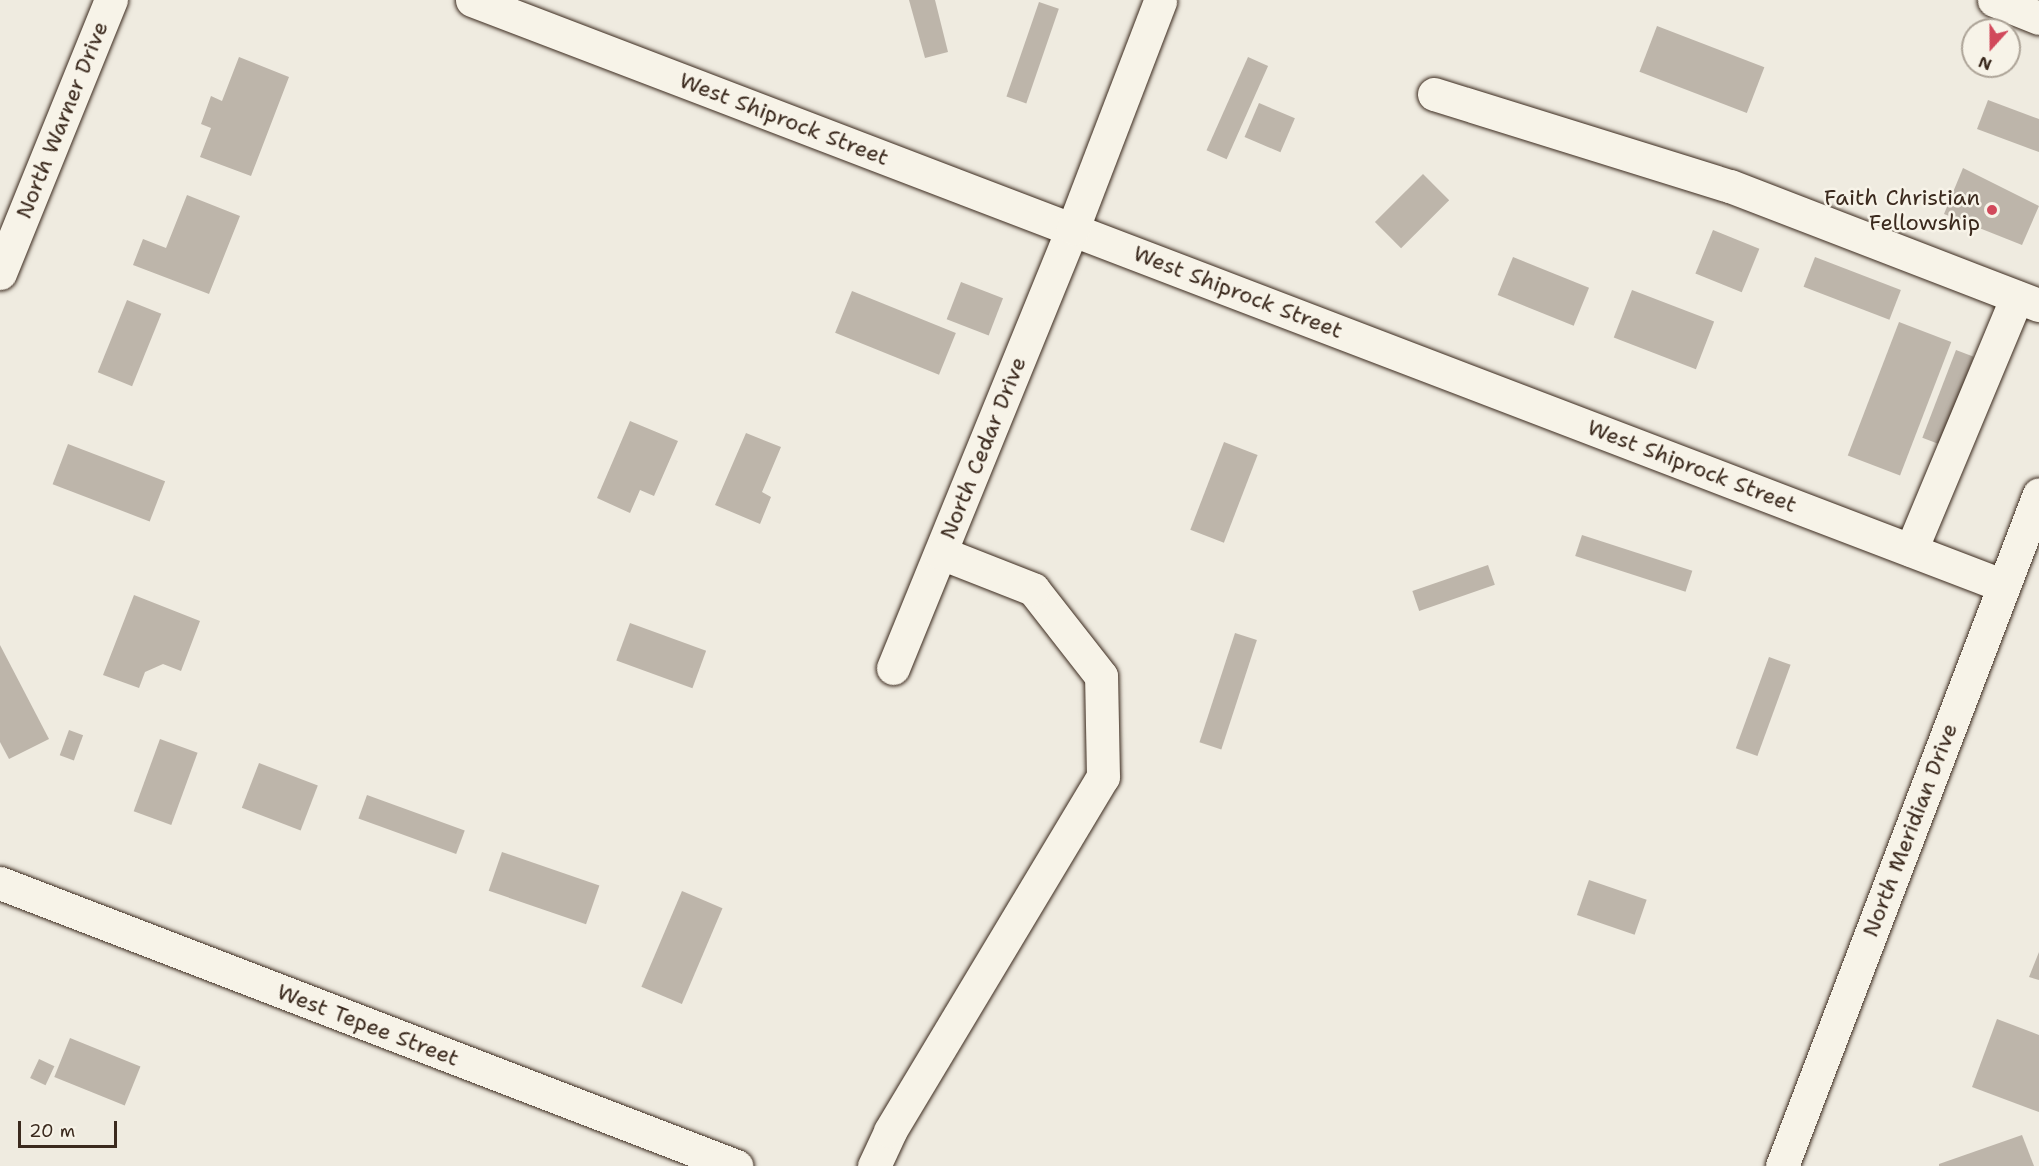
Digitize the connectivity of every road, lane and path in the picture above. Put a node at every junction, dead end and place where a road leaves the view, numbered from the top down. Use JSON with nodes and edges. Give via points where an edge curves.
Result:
{"nodes":[{"id":1,"x":111,"y":0,"type":"edge"},
{"id":2,"x":472,"y":0,"type":"edge"},
{"id":3,"x":1994,"y":0,"type":"edge"},
{"id":4,"x":1160,"y":1,"type":"edge"},
{"id":5,"x":2039,"y":18,"type":"edge"},
{"id":6,"x":1434,"y":93,"type":"dead end"},
{"id":7,"x":1073,"y":228,"type":"junction"},
{"id":8,"x":0,"y":273,"type":"edge"},
{"id":9,"x":2028,"y":301,"type":"edge"},
{"id":10,"x":2039,"y":494,"type":"edge"},
{"id":11,"x":1911,"y":550,"type":"junction"},
{"id":12,"x":941,"y":553,"type":"junction"},
{"id":13,"x":2004,"y":586,"type":"junction"},
{"id":14,"x":894,"y":668,"type":"dead end"},
{"id":15,"x":0,"y":883,"type":"edge"},
{"id":16,"x":736,"y":1166,"type":"edge"},
{"id":17,"x":874,"y":1166,"type":"edge"},
{"id":18,"x":1782,"y":1166,"type":"edge"}],
"edges":[{"from":1,"to":8,"type":"street","name":"North Warner Drive"},
{"from":2,"to":7,"type":"street","name":"West Shiprock Street"},
{"from":3,"to":5,"type":"street"},
{"from":4,"to":7,"type":"street","name":"North Cedar Drive"},
{"from":6,"to":9,"type":"street","via":[[1730,186]]},
{"from":7,"to":11,"type":"street","name":"West Shiprock Street"},
{"from":7,"to":12,"type":"street","name":"North Cedar Drive"},
{"from":9,"to":11,"type":"street"},
{"from":10,"to":13,"type":"street","name":"North Meridian Drive"},
{"from":11,"to":13,"type":"street","name":"West Shiprock Street"},
{"from":12,"to":14,"type":"street","name":"North Cedar Drive"},
{"from":12,"to":17,"type":"street","via":[[1033,589],[1101,676],[1103,777],[890,1131]]},
{"from":13,"to":18,"type":"street","name":"North Meridian Drive"},
{"from":15,"to":16,"type":"street","name":"West Tepee Street"}]}
